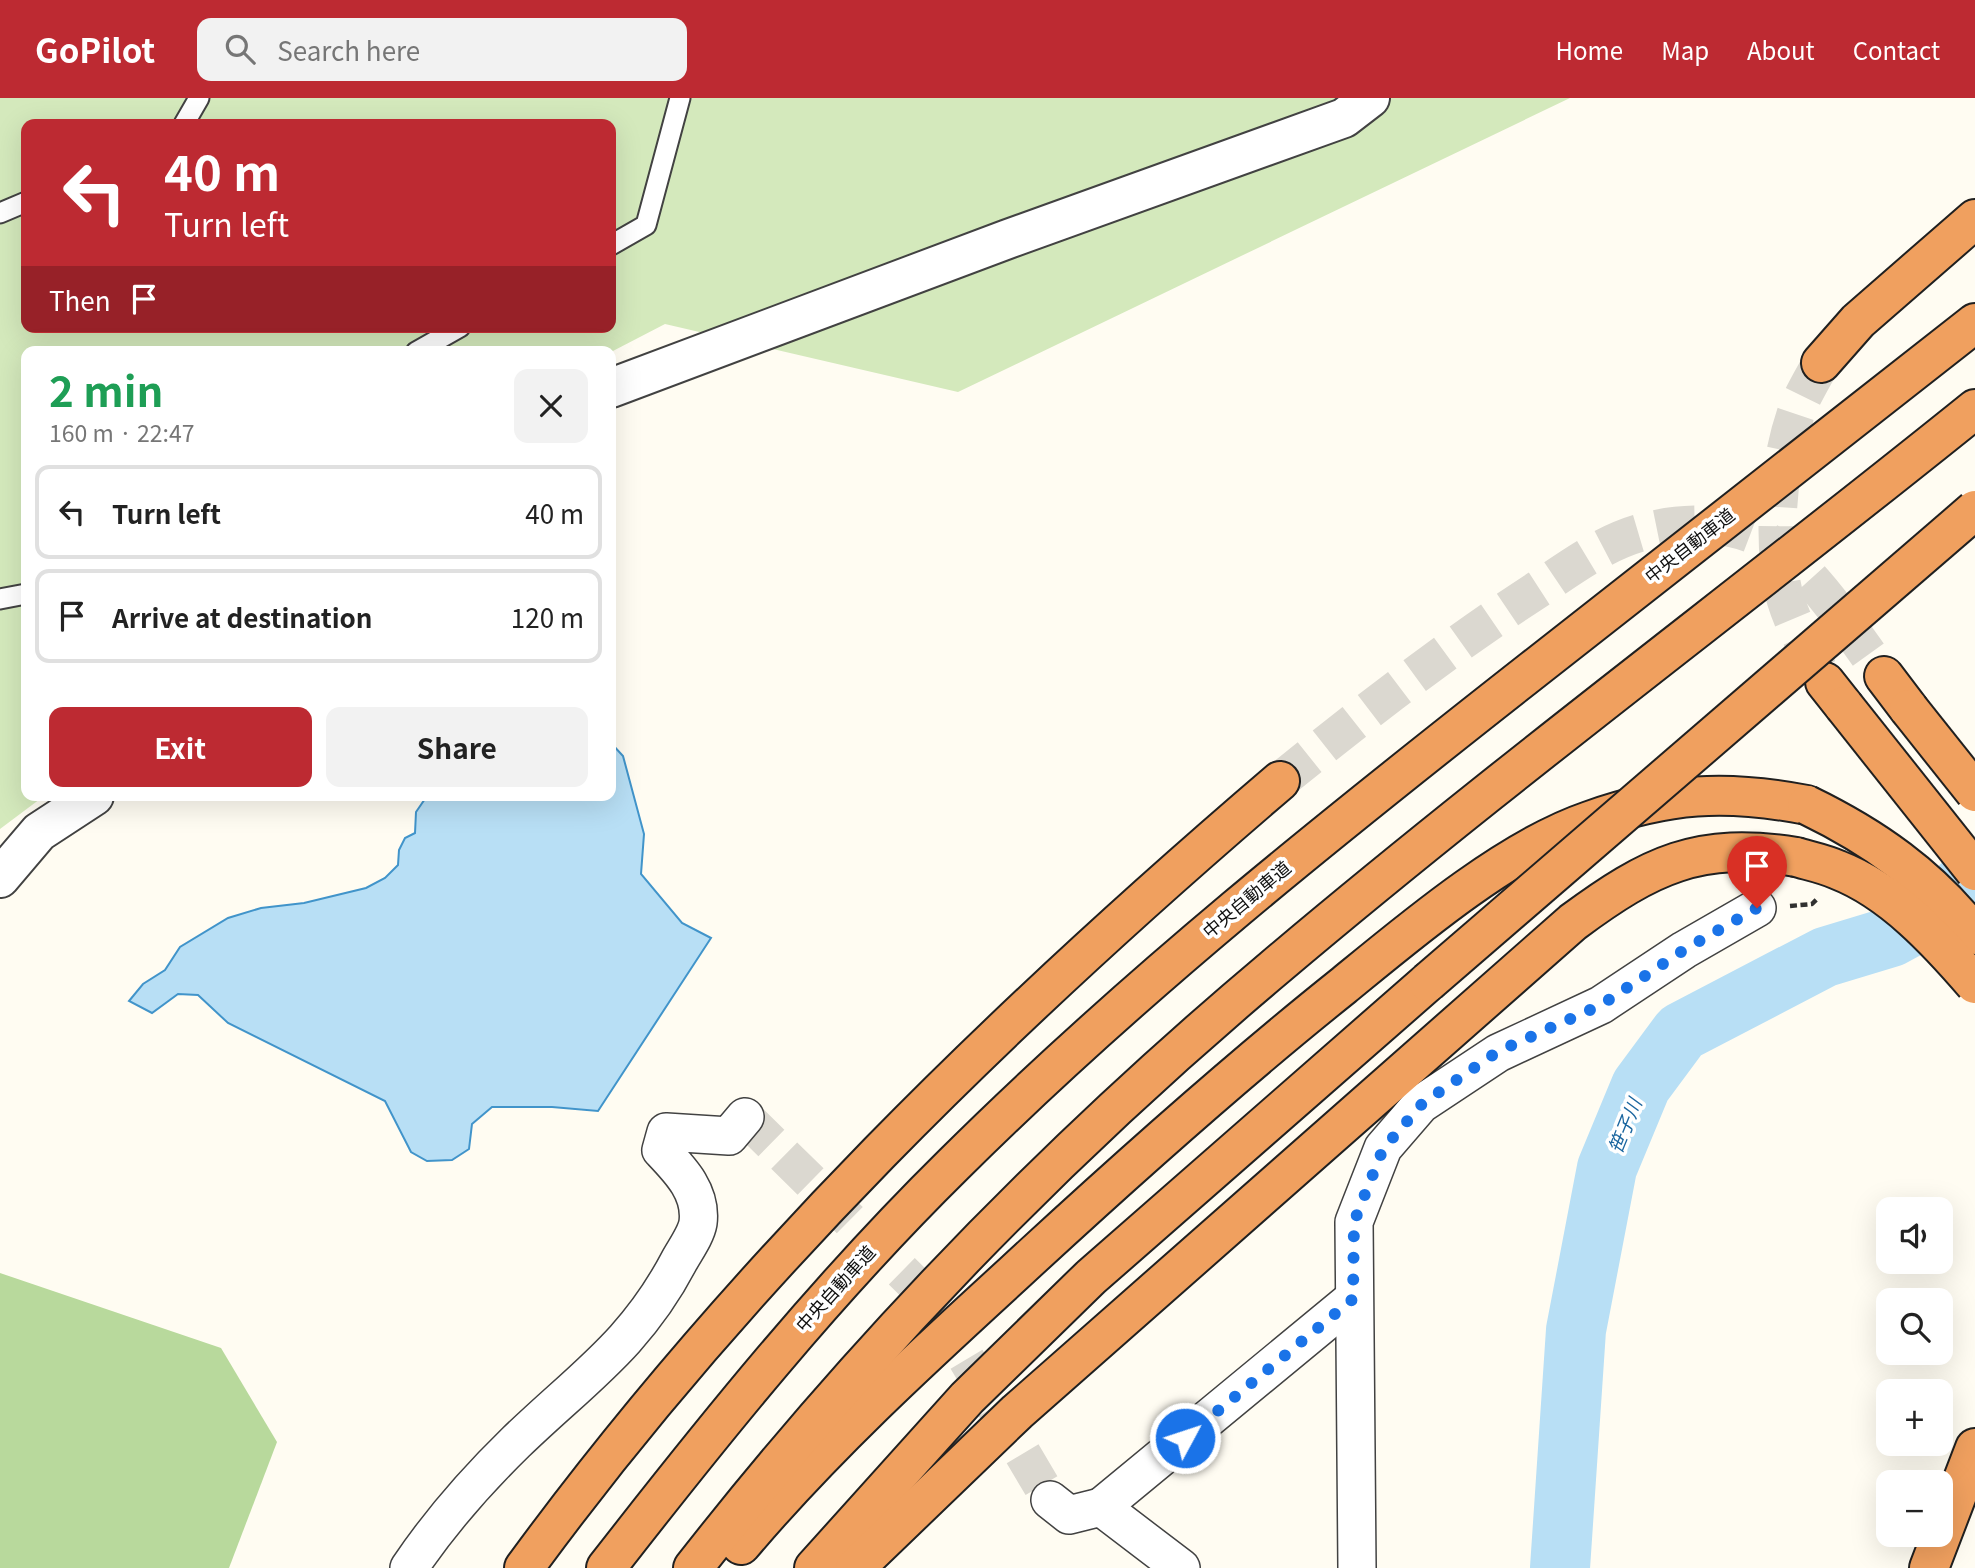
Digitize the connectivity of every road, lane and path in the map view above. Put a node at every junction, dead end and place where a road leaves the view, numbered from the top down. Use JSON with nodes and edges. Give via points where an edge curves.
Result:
{"nodes":[{"id":1,"x":199,"y":98,"type":"edge"},
{"id":2,"x":680,"y":98,"type":"edge"},
{"id":3,"x":1370,"y":98,"type":"edge"},
{"id":4,"x":187,"y":119,"type":"edge"},
{"id":5,"x":21,"y":204,"type":"edge"},
{"id":6,"x":0,"y":213,"type":"edge"},
{"id":7,"x":1975,"y":219,"type":"edge"},
{"id":8,"x":616,"y":242,"type":"edge"},
{"id":9,"x":1975,"y":323,"type":"edge"},
{"id":10,"x":449,"y":333,"type":"edge"},
{"id":11,"x":426,"y":346,"type":"edge"},
{"id":12,"x":1821,"y":363,"type":"tunnel mouth"},
{"id":13,"x":616,"y":386,"type":"edge"},
{"id":14,"x":1975,"y":409,"type":"edge"},
{"id":15,"x":1975,"y":510,"type":"edge"},
{"id":16,"x":21,"y":595,"type":"edge"},
{"id":17,"x":0,"y":599,"type":"edge"},
{"id":18,"x":1884,"y":677,"type":"tunnel mouth"},
{"id":19,"x":1834,"y":694,"type":"tunnel mouth"},
{"id":20,"x":1280,"y":780,"type":"tunnel mouth"},
{"id":21,"x":1975,"y":792,"type":"edge"},
{"id":22,"x":86,"y":801,"type":"edge"},
{"id":23,"x":1975,"y":872,"type":"edge"},
{"id":24,"x":0,"y":878,"type":"edge"},
{"id":25,"x":1757,"y":908,"type":"dead end"},
{"id":26,"x":1975,"y":935,"type":"edge"},
{"id":27,"x":1975,"y":984,"type":"edge"},
{"id":28,"x":745,"y":1117,"type":"dead end"},
{"id":29,"x":1353,"y":1299,"type":"junction"},
{"id":30,"x":1975,"y":1423,"type":"edge"},
{"id":31,"x":1975,"y":1448,"type":"edge"},
{"id":32,"x":1975,"y":1478,"type":"edge"},
{"id":33,"x":1050,"y":1500,"type":"tunnel mouth"},
{"id":34,"x":1953,"y":1502,"type":"edge"},
{"id":35,"x":1101,"y":1507,"type":"junction"},
{"id":36,"x":1953,"y":1507,"type":"edge"},
{"id":37,"x":1953,"y":1513,"type":"edge"},
{"id":38,"x":1937,"y":1547,"type":"edge"},
{"id":39,"x":409,"y":1568,"type":"edge"},
{"id":40,"x":524,"y":1568,"type":"edge"},
{"id":41,"x":606,"y":1568,"type":"edge"},
{"id":42,"x":694,"y":1568,"type":"edge"},
{"id":43,"x":722,"y":1568,"type":"edge"},
{"id":44,"x":814,"y":1568,"type":"edge"},
{"id":45,"x":855,"y":1568,"type":"edge"},
{"id":46,"x":1181,"y":1568,"type":"edge"},
{"id":47,"x":1357,"y":1568,"type":"edge"},
{"id":48,"x":1929,"y":1568,"type":"edge"}],
"edges":[{"from":1,"to":4,"type":"lane"},
{"from":2,"to":8,"type":"lane","via":[[646,225]]},
{"from":3,"to":13,"type":"street","via":[[1344,118]]},
{"from":5,"to":6,"type":"lane"},
{"from":7,"to":12,"type":"highway","via":[[1858,321]]},
{"from":9,"to":41,"type":"highway","name":"中央自動車道","via":[[1369,798],[1087,1040],[953,1165],[827,1297],[716,1426]]},
{"from":10,"to":11,"type":"lane"},
{"from":14,"to":42,"type":"highway","via":[[1429,840],[1271,970],[1132,1094],[1004,1215],[885,1340],[768,1472]]},
{"from":15,"to":44,"type":"highway","bridge":true,"via":[[1091,1277],[967,1398]]},
{"from":16,"to":17,"type":"lane"},
{"from":18,"to":21,"type":"highway","bridge":true},
{"from":19,"to":23,"type":"highway","bridge":true},
{"from":20,"to":40,"type":"highway","via":[[1122,917],[894,1137],[666,1389]]},
{"from":22,"to":24,"type":"street","via":[[38,832]]},
{"from":25,"to":29,"type":"street","via":[[1601,1005],[1497,1052],[1422,1104],[1383,1149],[1354,1222]]},
{"from":26,"to":43,"type":"highway","bridge":true,"via":[[1926,881],[1853,828],[1807,805],[1759,796],[1713,793],[1663,799],[1586,822],[1522,854],[1452,901],[1246,1063],[851,1427]]},
{"from":27,"to":45,"type":"highway","bridge":true,"via":[[1908,916],[1839,870],[1754,850],[1704,854],[1657,868],[1613,892],[1573,922],[1017,1412]]},
{"from":28,"to":39,"type":"street","via":[[729,1136],[666,1132],[661,1150],[682,1171],[697,1199],[698,1225],[677,1266],[633,1334],[516,1442],[437,1526]]},
{"from":29,"to":35,"type":"street"},
{"from":29,"to":47,"type":"street"},
{"from":30,"to":34,"type":"highway"},
{"from":31,"to":36,"type":"highway"},
{"from":32,"to":37,"type":"highway"},
{"from":33,"to":35,"type":"street","via":[[1069,1515]]},
{"from":35,"to":46,"type":"street"},
{"from":38,"to":48,"type":"highway"}]}
